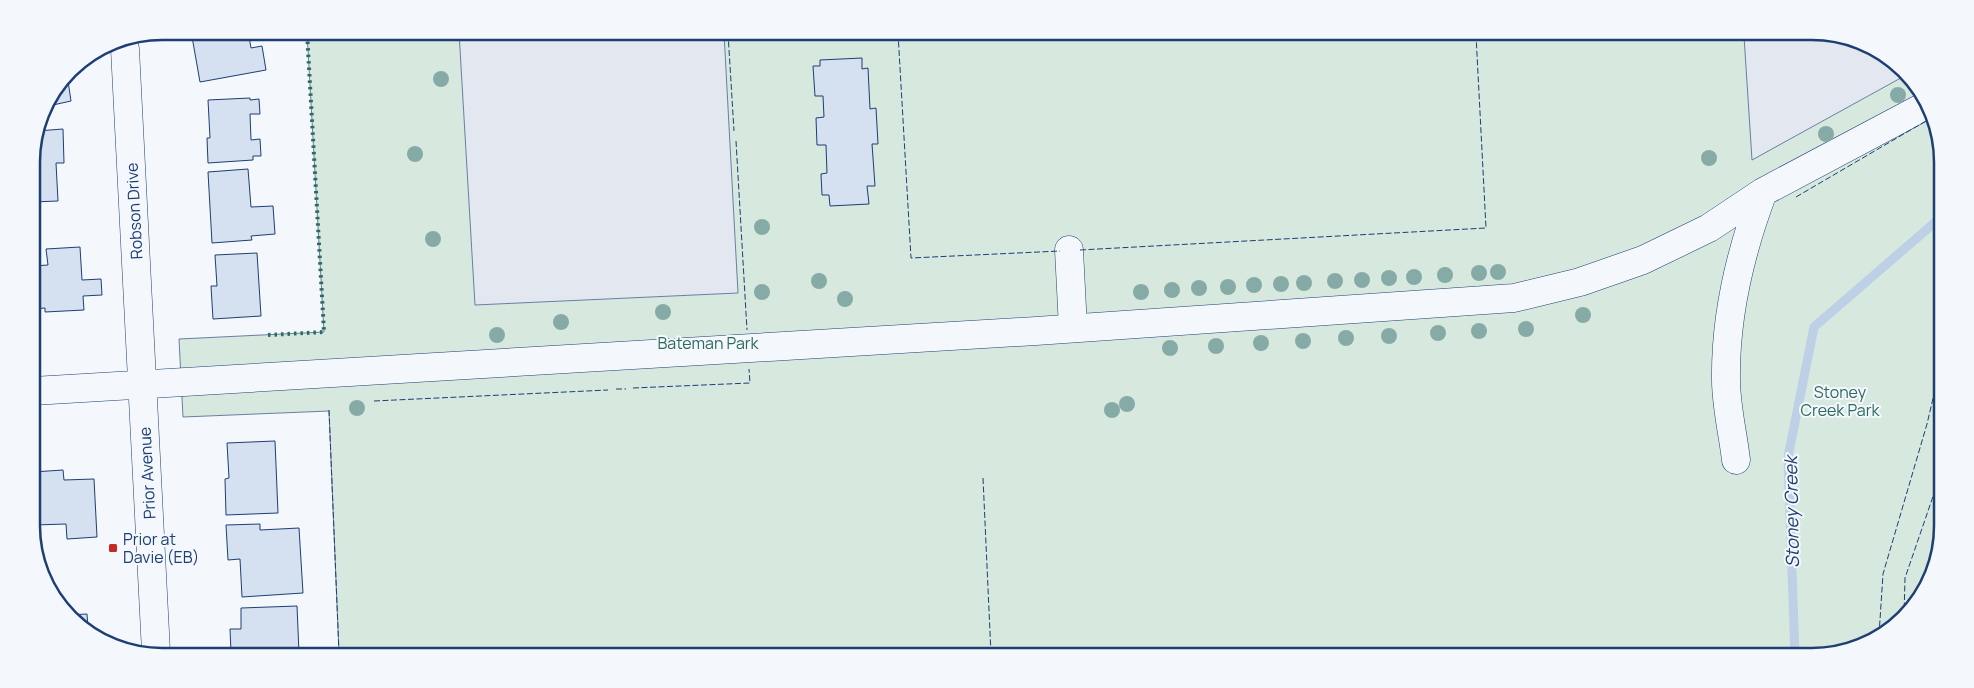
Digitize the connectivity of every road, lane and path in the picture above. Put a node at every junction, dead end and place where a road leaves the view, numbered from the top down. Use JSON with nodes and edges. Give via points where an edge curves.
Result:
{"nodes":[{"id":1,"x":124,"y":46,"type":"edge"},
{"id":2,"x":1921,"y":108,"type":"edge"},
{"id":3,"x":1763,"y":192,"type":"junction"},
{"id":4,"x":1069,"y":250,"type":"dead end"},
{"id":5,"x":1073,"y":328,"type":"junction"},
{"id":6,"x":143,"y":383,"type":"junction"},
{"id":7,"x":40,"y":390,"type":"edge"},
{"id":8,"x":1736,"y":460,"type":"dead end"},
{"id":9,"x":156,"y":648,"type":"edge"}],
"edges":[{"from":1,"to":6,"type":"street","name":"Robson Drive"},
{"from":2,"to":3,"type":"street"},
{"from":3,"to":5,"type":"street","via":[[1709,228],[1643,260],[1580,282],[1514,298]]},
{"from":3,"to":8,"type":"street","via":[[1746,237],[1735,280],[1729,324],[1726,381]]},
{"from":4,"to":5,"type":"street"},
{"from":5,"to":6,"type":"street"},
{"from":6,"to":7,"type":"street"},
{"from":6,"to":9,"type":"street","name":"Prior Avenue"}]}
